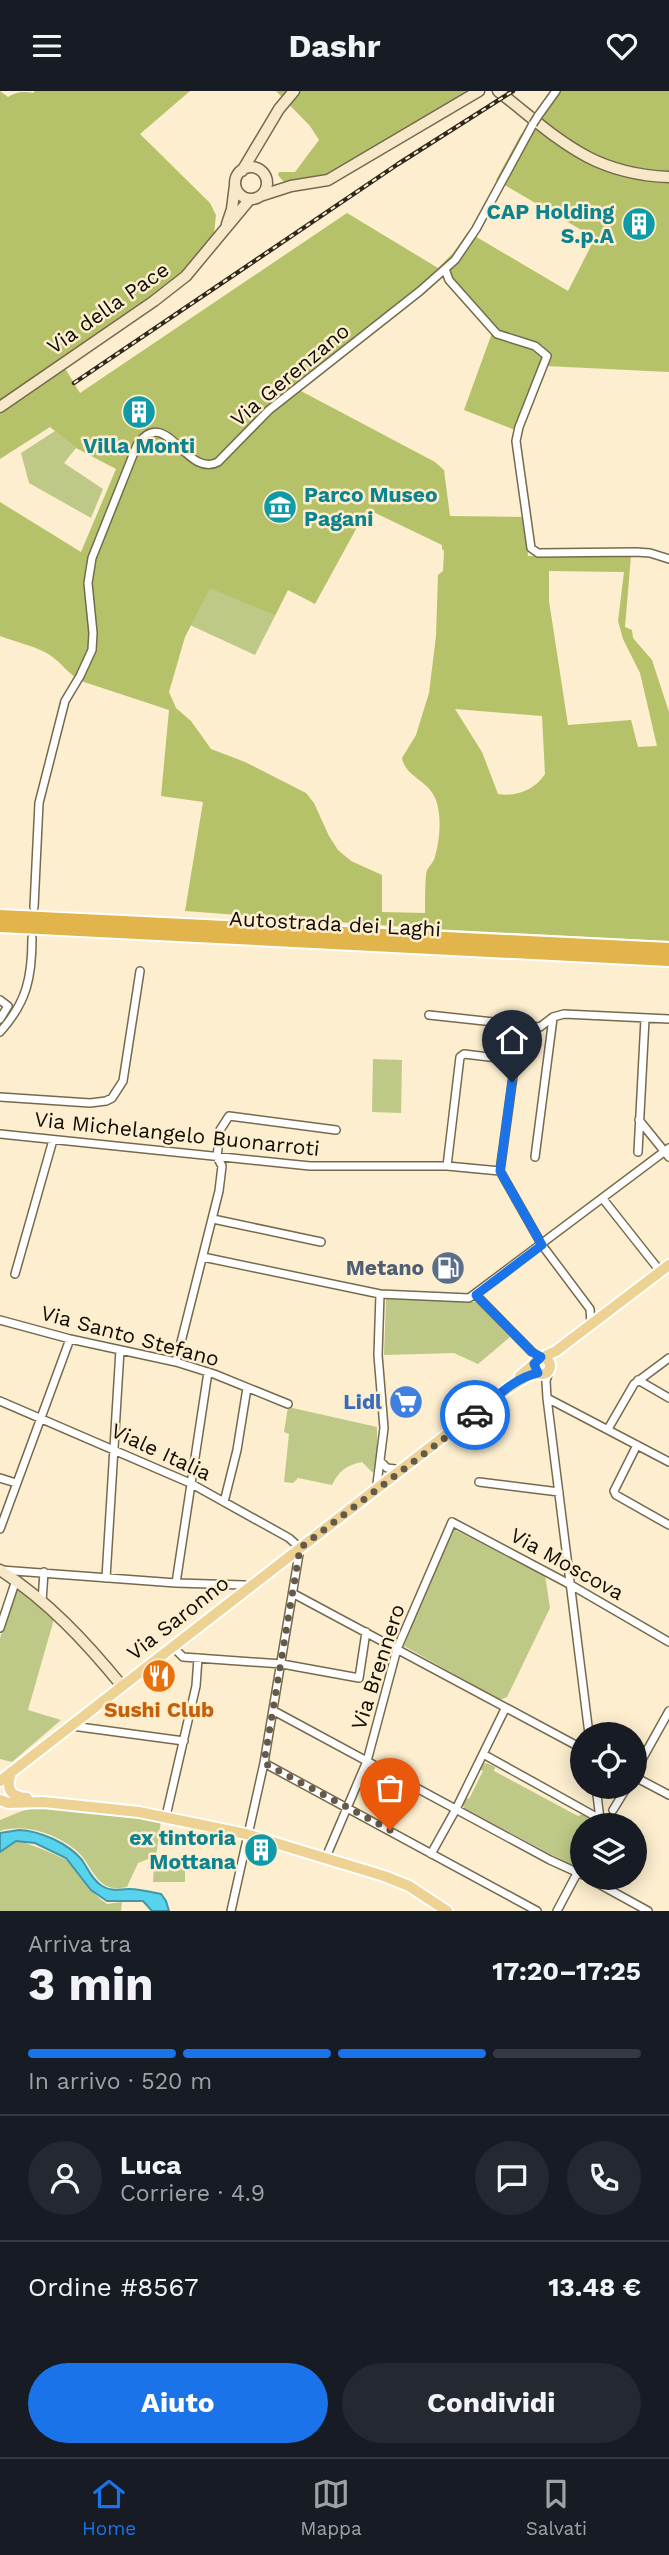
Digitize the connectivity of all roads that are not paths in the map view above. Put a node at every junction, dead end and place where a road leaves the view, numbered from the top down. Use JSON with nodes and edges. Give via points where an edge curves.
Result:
{"nodes":[{"id":1,"x":294,"y":91,"type":"edge"},
{"id":2,"x":478,"y":91,"type":"edge"},
{"id":3,"x":498,"y":91,"type":"edge"},
{"id":4,"x":556,"y":91,"type":"edge"},
{"id":5,"x":535,"y":120,"type":"junction"},
{"id":6,"x":258,"y":146,"type":"junction"},
{"id":7,"x":242,"y":170,"type":"junction"},
{"id":8,"x":262,"y":173,"type":"junction"},
{"id":9,"x":669,"y":177,"type":"edge"},
{"id":10,"x":236,"y":185,"type":"junction"},
{"id":11,"x":291,"y":186,"type":"junction"},
{"id":12,"x":255,"y":198,"type":"junction"},
{"id":13,"x":225,"y":228,"type":"junction"},
{"id":14,"x":445,"y":269,"type":"junction"},
{"id":15,"x":0,"y":407,"type":"edge"},
{"id":16,"x":669,"y":559,"type":"edge"},
{"id":17,"x":34,"y":907,"type":"dead end"},
{"id":18,"x":0,"y":916,"type":"edge"},
{"id":19,"x":0,"y":926,"type":"edge"},
{"id":20,"x":32,"y":938,"type":"dead end"},
{"id":21,"x":669,"y":949,"type":"edge"},
{"id":22,"x":669,"y":960,"type":"edge"},
{"id":23,"x":140,"y":971,"type":"dead end"},
{"id":24,"x":0,"y":1000,"type":"edge"},
{"id":25,"x":429,"y":1015,"type":"dead end"},
{"id":26,"x":553,"y":1017,"type":"junction"},
{"id":27,"x":0,"y":1019,"type":"edge"},
{"id":28,"x":645,"y":1019,"type":"junction"},
{"id":29,"x":669,"y":1019,"type":"edge"},
{"id":30,"x":520,"y":1025,"type":"junction"},
{"id":31,"x":0,"y":1032,"type":"edge"},
{"id":32,"x":515,"y":1060,"type":"junction"},
{"id":33,"x":0,"y":1097,"type":"edge"},
{"id":34,"x":639,"y":1120,"type":"junction"},
{"id":35,"x":336,"y":1130,"type":"dead end"},
{"id":36,"x":0,"y":1134,"type":"edge"},
{"id":37,"x":53,"y":1140,"type":"junction"},
{"id":38,"x":638,"y":1152,"type":"dead end"},
{"id":39,"x":668,"y":1152,"type":"edge"},
{"id":40,"x":217,"y":1157,"type":"junction"},
{"id":41,"x":535,"y":1157,"type":"dead end"},
{"id":42,"x":447,"y":1166,"type":"junction"},
{"id":43,"x":500,"y":1171,"type":"junction"},
{"id":44,"x":603,"y":1199,"type":"junction"},
{"id":45,"x":213,"y":1219,"type":"junction"},
{"id":46,"x":321,"y":1242,"type":"dead end"},
{"id":47,"x":542,"y":1245,"type":"junction"},
{"id":48,"x":203,"y":1257,"type":"junction"},
{"id":49,"x":666,"y":1268,"type":"edge"},
{"id":50,"x":15,"y":1274,"type":"dead end"},
{"id":51,"x":380,"y":1294,"type":"junction"},
{"id":52,"x":476,"y":1295,"type":"junction"},
{"id":53,"x":0,"y":1319,"type":"edge"},
{"id":54,"x":592,"y":1324,"type":"junction"},
{"id":55,"x":71,"y":1339,"type":"junction"},
{"id":56,"x":120,"y":1350,"type":"junction"},
{"id":57,"x":669,"y":1358,"type":"edge"},
{"id":58,"x":176,"y":1362,"type":"junction"},
{"id":59,"x":541,"y":1365,"type":"junction"},
{"id":60,"x":208,"y":1373,"type":"junction"},
{"id":61,"x":638,"y":1380,"type":"junction"},
{"id":62,"x":247,"y":1388,"type":"junction"},
{"id":63,"x":547,"y":1398,"type":"junction"},
{"id":64,"x":669,"y":1398,"type":"edge"},
{"id":65,"x":0,"y":1401,"type":"edge"},
{"id":66,"x":288,"y":1404,"type":"dead end"},
{"id":67,"x":42,"y":1418,"type":"junction"},
{"id":68,"x":608,"y":1429,"type":"junction"},
{"id":69,"x":637,"y":1445,"type":"junction"},
{"id":70,"x":114,"y":1450,"type":"junction"},
{"id":71,"x":381,"y":1462,"type":"junction"},
{"id":72,"x":669,"y":1462,"type":"edge"},
{"id":73,"x":396,"y":1469,"type":"junction"},
{"id":74,"x":0,"y":1478,"type":"edge"},
{"id":75,"x":479,"y":1482,"type":"dead end"},
{"id":76,"x":16,"y":1483,"type":"junction"},
{"id":77,"x":190,"y":1483,"type":"junction"},
{"id":78,"x":377,"y":1484,"type":"junction"},
{"id":79,"x":559,"y":1492,"type":"junction"},
{"id":80,"x":370,"y":1495,"type":"junction"},
{"id":81,"x":224,"y":1502,"type":"junction"},
{"id":82,"x":669,"y":1525,"type":"edge"},
{"id":83,"x":449,"y":1526,"type":"joint"},
{"id":84,"x":0,"y":1528,"type":"edge"},
{"id":85,"x":300,"y":1548,"type":"junction"},
{"id":86,"x":0,"y":1570,"type":"edge"},
{"id":87,"x":44,"y":1572,"type":"junction"},
{"id":88,"x":106,"y":1578,"type":"junction"},
{"id":89,"x":16,"y":1580,"type":"junction"},
{"id":90,"x":176,"y":1583,"type":"junction"},
{"id":91,"x":221,"y":1584,"type":"junction"},
{"id":92,"x":571,"y":1585,"type":"junction"},
{"id":93,"x":248,"y":1587,"type":"junction"},
{"id":94,"x":294,"y":1594,"type":"junction"},
{"id":95,"x":232,"y":1599,"type":"junction"},
{"id":96,"x":42,"y":1601,"type":"junction"},
{"id":97,"x":2,"y":1615,"type":"edge"},
{"id":98,"x":0,"y":1628,"type":"edge"},
{"id":99,"x":366,"y":1632,"type":"junction"},
{"id":100,"x":669,"y":1642,"type":"edge"},
{"id":101,"x":173,"y":1647,"type":"junction"},
{"id":102,"x":397,"y":1649,"type":"junction"},
{"id":103,"x":198,"y":1657,"type":"junction"},
{"id":104,"x":282,"y":1664,"type":"junction"},
{"id":105,"x":122,"y":1686,"type":"junction"},
{"id":106,"x":505,"y":1709,"type":"junction"},
{"id":107,"x":274,"y":1711,"type":"junction"},
{"id":108,"x":669,"y":1711,"type":"edge"},
{"id":109,"x":588,"y":1722,"type":"edge"},
{"id":110,"x":72,"y":1725,"type":"junction"},
{"id":111,"x":184,"y":1741,"type":"junction"},
{"id":112,"x":570,"y":1742,"type":"edge"},
{"id":113,"x":647,"y":1752,"type":"edge"},
{"id":114,"x":483,"y":1754,"type":"junction"},
{"id":115,"x":367,"y":1761,"type":"junction"},
{"id":116,"x":264,"y":1763,"type":"junction"},
{"id":117,"x":11,"y":1772,"type":"junction"},
{"id":118,"x":0,"y":1781,"type":"edge"},
{"id":119,"x":647,"y":1782,"type":"edge"},
{"id":120,"x":0,"y":1787,"type":"edge"},
{"id":121,"x":669,"y":1795,"type":"edge"},
{"id":122,"x":620,"y":1799,"type":"edge"},
{"id":123,"x":0,"y":1800,"type":"edge"},
{"id":124,"x":25,"y":1803,"type":"junction"},
{"id":125,"x":43,"y":1803,"type":"junction"},
{"id":126,"x":348,"y":1807,"type":"junction"},
{"id":127,"x":456,"y":1809,"type":"junction"},
{"id":128,"x":0,"y":1810,"type":"edge"},
{"id":129,"x":613,"y":1810,"type":"dead end"},
{"id":130,"x":585,"y":1813,"type":"edge"},
{"id":131,"x":166,"y":1816,"type":"junction"},
{"id":132,"x":247,"y":1833,"type":"junction"},
{"id":133,"x":431,"y":1854,"type":"junction"},
{"id":134,"x":326,"y":1857,"type":"junction"},
{"id":135,"x":570,"y":1869,"type":"edge"},
{"id":136,"x":570,"y":1890,"type":"edge"},
{"id":137,"x":610,"y":1890,"type":"edge"},
{"id":138,"x":231,"y":1911,"type":"edge"},
{"id":139,"x":447,"y":1911,"type":"edge"},
{"id":140,"x":537,"y":1911,"type":"edge"},
{"id":141,"x":557,"y":1911,"type":"edge"},
{"id":142,"x":648,"y":1911,"type":"edge"}],
"edges":[{"from":1,"to":6,"type":"main road"},
{"from":2,"to":11,"type":"main road","via":[[337,176]]},
{"from":3,"to":5,"type":"main road"},
{"from":4,"to":5,"type":"street","name":"Via Gerenzano"},
{"from":5,"to":9,"type":"main road","via":[[568,147],[603,165]]},
{"from":5,"to":14,"type":"street","name":"Via Gerenzano","via":[[476,229]]},
{"from":6,"to":7,"type":"main road"},
{"from":6,"to":8,"type":"main road"},
{"from":7,"to":8,"type":"main road"},
{"from":7,"to":10,"type":"main road"},
{"from":8,"to":11,"type":"main road"},
{"from":8,"to":12,"type":"main road","via":[[266,189]]},
{"from":10,"to":12,"type":"main road","via":[[239,193]]},
{"from":10,"to":13,"type":"main road","name":"Via della Pace"},
{"from":11,"to":12,"type":"main road"},
{"from":12,"to":13,"type":"main road","name":"Via della Pace"},
{"from":13,"to":15,"type":"main road","name":"Via della Pace","via":[[180,281]]},
{"from":14,"to":16,"type":"street","via":[[449,280],[497,334],[535,346],[547,356],[516,441],[531,548],[541,553],[650,553]]},
{"from":14,"to":17,"type":"street","name":"Via Gerenzano","via":[[269,410],[214,464],[200,463],[155,432],[146,434],[137,446],[92,558],[88,590],[92,650],[65,701],[39,803]]},
{"from":18,"to":21,"type":"highway","name":"Autostrada dei Laghi"},
{"from":19,"to":22,"type":"highway","name":"Autostrada dei Laghi"},
{"from":20,"to":31,"type":"street","via":[[28,986]]},
{"from":23,"to":33,"type":"street","via":[[122,1081],[112,1098],[90,1103]]},
{"from":24,"to":27,"type":"street","via":[[8,1006]]},
{"from":25,"to":30,"type":"street"},
{"from":26,"to":28,"type":"street"},
{"from":26,"to":30,"type":"street","via":[[540,1027]]},
{"from":26,"to":41,"type":"street"},
{"from":28,"to":29,"type":"street"},
{"from":28,"to":34,"type":"street"},
{"from":30,"to":32,"type":"street"},
{"from":32,"to":42,"type":"street","via":[[460,1057]]},
{"from":32,"to":43,"type":"street"},
{"from":34,"to":38,"type":"street"},
{"from":34,"to":39,"type":"street"},
{"from":35,"to":40,"type":"street","via":[[229,1116],[220,1129]]},
{"from":36,"to":37,"type":"street","name":"Via Michelangelo Buonarroti"},
{"from":37,"to":40,"type":"street","name":"Via Michelangelo Buonarroti"},
{"from":37,"to":50,"type":"street"},
{"from":39,"to":44,"type":"street"},
{"from":40,"to":42,"type":"street","name":"Via Michelangelo Buonarroti","via":[[310,1166]]},
{"from":40,"to":45,"type":"street","via":[[222,1166]]},
{"from":42,"to":43,"type":"street","name":"Via Michelangelo Buonarroti"},
{"from":43,"to":47,"type":"street"},
{"from":44,"to":47,"type":"street"},
{"from":44,"to":49,"type":"street","via":[[656,1266]]},
{"from":45,"to":46,"type":"street"},
{"from":45,"to":48,"type":"street"},
{"from":47,"to":52,"type":"street"},
{"from":47,"to":54,"type":"street","via":[[590,1309]]},
{"from":48,"to":51,"type":"street"},
{"from":48,"to":58,"type":"street"},
{"from":49,"to":54,"type":"main road"},
{"from":51,"to":52,"type":"street","via":[[461,1299]]},
{"from":51,"to":71,"type":"street"},
{"from":52,"to":59,"type":"street"},
{"from":53,"to":55,"type":"street","name":"Via Santo Stefano"},
{"from":54,"to":59,"type":"main road"},
{"from":55,"to":56,"type":"street","name":"Via Santo Stefano"},
{"from":55,"to":67,"type":"street"},
{"from":56,"to":58,"type":"street","name":"Via Santo Stefano"},
{"from":56,"to":70,"type":"street"},
{"from":57,"to":61,"type":"street"},
{"from":58,"to":60,"type":"street","name":"Via Santo Stefano"},
{"from":59,"to":63,"type":"street"},
{"from":59,"to":73,"type":"main road","via":[[481,1401]]},
{"from":59,"to":80,"type":"main road","name":"Via Saronno"},
{"from":60,"to":62,"type":"street","name":"Via Santo Stefano"},
{"from":60,"to":77,"type":"street"},
{"from":61,"to":64,"type":"street"},
{"from":61,"to":68,"type":"street"},
{"from":62,"to":66,"type":"street","name":"Via Santo Stefano"},
{"from":62,"to":81,"type":"street"},
{"from":63,"to":68,"type":"street"},
{"from":63,"to":79,"type":"street"},
{"from":65,"to":67,"type":"street","name":"Viale Italia"},
{"from":67,"to":70,"type":"street","name":"Viale Italia"},
{"from":67,"to":76,"type":"street"},
{"from":68,"to":69,"type":"street"},
{"from":69,"to":72,"type":"street"},
{"from":69,"to":82,"type":"street","via":[[615,1496]]},
{"from":70,"to":77,"type":"street","name":"Viale Italia"},
{"from":70,"to":88,"type":"street"},
{"from":71,"to":73,"type":"street"},
{"from":71,"to":78,"type":"street"},
{"from":73,"to":78,"type":"main road"},
{"from":74,"to":76,"type":"street"},
{"from":75,"to":79,"type":"street"},
{"from":76,"to":84,"type":"street"},
{"from":77,"to":81,"type":"street","name":"Viale Italia"},
{"from":77,"to":90,"type":"street"},
{"from":78,"to":80,"type":"main road"},
{"from":79,"to":92,"type":"street"},
{"from":80,"to":85,"type":"main road","name":"Via Saronno"},
{"from":81,"to":85,"type":"street","name":"Viale Italia"},
{"from":83,"to":92,"type":"street","name":"Via Moscova","via":[[452,1522]]},
{"from":83,"to":102,"type":"street","name":"Via Brennero"},
{"from":85,"to":93,"type":"main road","name":"Via Saronno"},
{"from":85,"to":94,"type":"street"},
{"from":86,"to":87,"type":"street"},
{"from":86,"to":89,"type":"main road"},
{"from":87,"to":88,"type":"street"},
{"from":87,"to":96,"type":"street"},
{"from":88,"to":90,"type":"street"},
{"from":89,"to":96,"type":"main road"},
{"from":89,"to":97,"type":"street"},
{"from":90,"to":91,"type":"street"},
{"from":91,"to":93,"type":"street"},
{"from":91,"to":95,"type":"street"},
{"from":92,"to":100,"type":"street","name":"Via Moscova"},
{"from":92,"to":109,"type":"street"},
{"from":93,"to":95,"type":"main road","name":"Via Saronno"},
{"from":94,"to":99,"type":"street"},
{"from":94,"to":104,"type":"street"},
{"from":95,"to":101,"type":"main road","name":"Via Saronno"},
{"from":96,"to":105,"type":"main road"},
{"from":97,"to":98,"type":"street"},
{"from":99,"to":102,"type":"street"},
{"from":99,"to":104,"type":"street","via":[[359,1678]]},
{"from":101,"to":103,"type":"street","via":[[183,1657]]},
{"from":101,"to":105,"type":"main road","name":"Via Saronno"},
{"from":102,"to":106,"type":"street"},
{"from":102,"to":115,"type":"street","name":"Via Brennero"},
{"from":103,"to":104,"type":"street"},
{"from":103,"to":111,"type":"street"},
{"from":104,"to":107,"type":"street"},
{"from":105,"to":110,"type":"main road","name":"Via Saronno"},
{"from":106,"to":112,"type":"street"},
{"from":106,"to":114,"type":"street"},
{"from":107,"to":115,"type":"street"},
{"from":107,"to":116,"type":"street"},
{"from":108,"to":113,"type":"street"},
{"from":110,"to":111,"type":"street"},
{"from":110,"to":117,"type":"main road","name":"Via Saronno"},
{"from":111,"to":131,"type":"street"},
{"from":114,"to":127,"type":"street"},
{"from":114,"to":130,"type":"street"},
{"from":115,"to":126,"type":"street","name":"Via Brennero"},
{"from":115,"to":127,"type":"street"},
{"from":116,"to":126,"type":"street"},
{"from":116,"to":132,"type":"street"},
{"from":117,"to":118,"type":"main road","name":"Via Saronno"},
{"from":117,"to":120,"type":"main road","name":"Via Saronno"},
{"from":117,"to":125,"type":"main road","via":[[8,1783],[13,1795]]},
{"from":119,"to":121,"type":"street"},
{"from":122,"to":129,"type":"street"},
{"from":123,"to":124,"type":"main road"},
{"from":124,"to":125,"type":"main road"},
{"from":124,"to":128,"type":"main road"},
{"from":125,"to":131,"type":"main road"},
{"from":126,"to":133,"type":"street"},
{"from":126,"to":134,"type":"street","name":"Via Brennero"},
{"from":127,"to":133,"type":"street"},
{"from":127,"to":135,"type":"street"},
{"from":131,"to":132,"type":"main road"},
{"from":132,"to":134,"type":"main road"},
{"from":132,"to":138,"type":"street"},
{"from":133,"to":140,"type":"street"},
{"from":134,"to":139,"type":"main road","via":[[409,1886]]},
{"from":136,"to":141,"type":"street"},
{"from":137,"to":142,"type":"street"}]}
